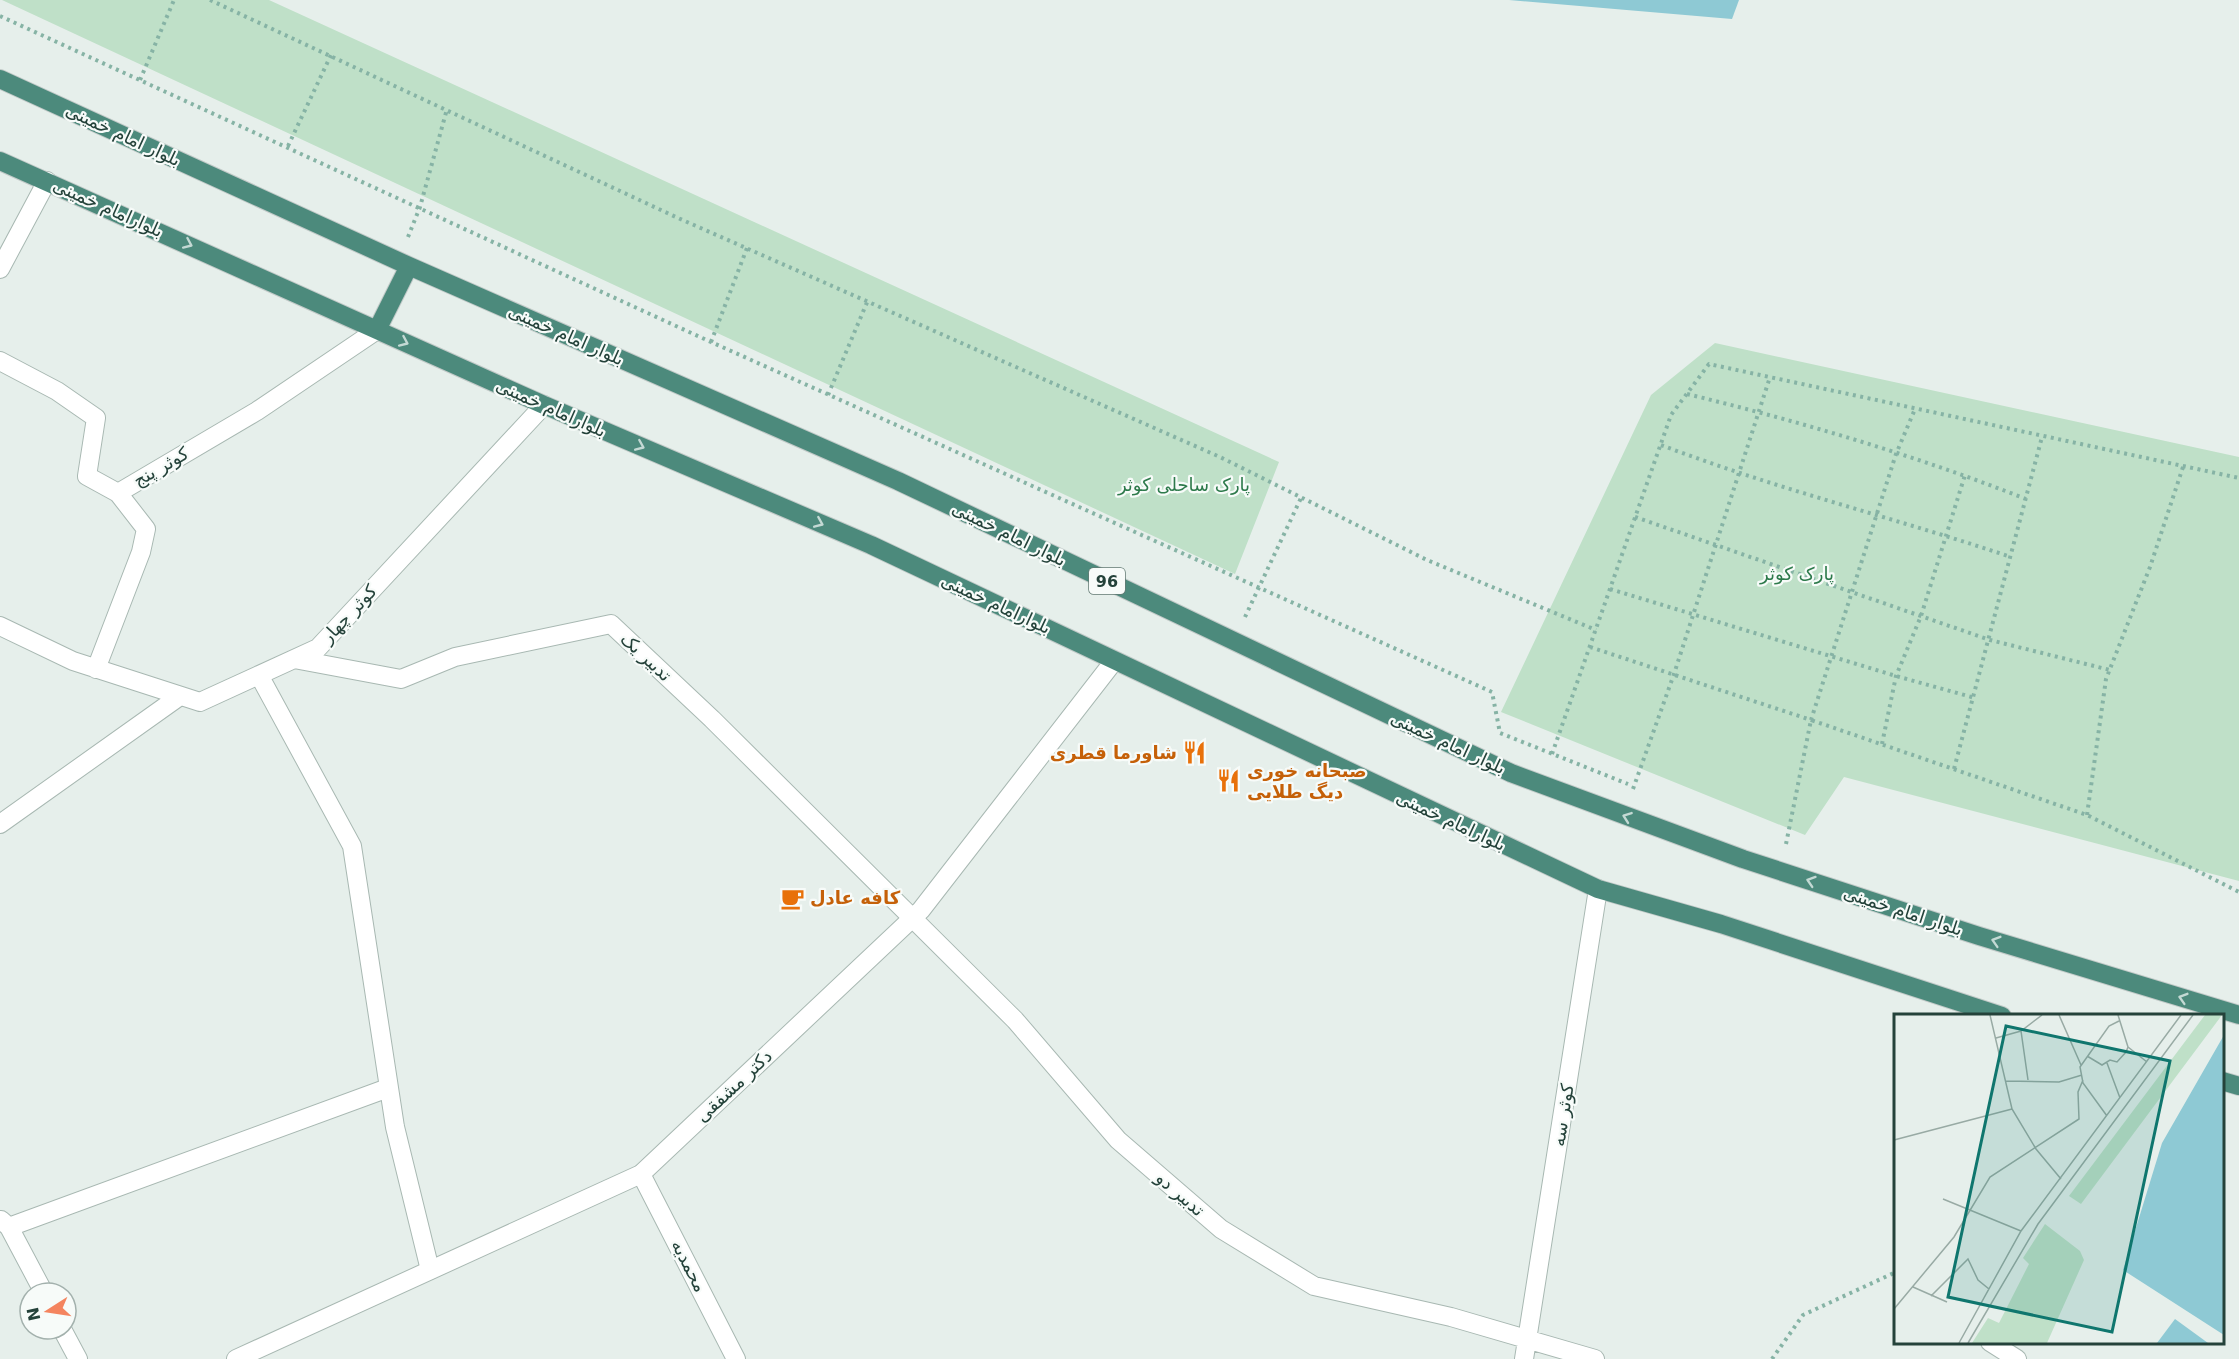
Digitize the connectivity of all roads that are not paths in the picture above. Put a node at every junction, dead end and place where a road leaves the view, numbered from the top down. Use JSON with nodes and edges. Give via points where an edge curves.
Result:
{"nodes":[{"id":1,"x":0,"y":79,"type":"edge"},
{"id":2,"x":0,"y":161,"type":"edge"},
{"id":3,"x":47,"y":181,"type":"junction"},
{"id":4,"x":404,"y":264,"type":"junction"},
{"id":5,"x":0,"y":269,"type":"edge"},
{"id":6,"x":377,"y":330,"type":"junction"},
{"id":7,"x":0,"y":361,"type":"edge"},
{"id":8,"x":544,"y":405,"type":"junction"},
{"id":9,"x":118,"y":493,"type":"junction"},
{"id":10,"x":0,"y":626,"type":"edge"},
{"id":11,"x":294,"y":659,"type":"junction"},
{"id":12,"x":1114,"y":661,"type":"junction"},
{"id":13,"x":96,"y":669,"type":"junction"},
{"id":14,"x":259,"y":675,"type":"junction"},
{"id":15,"x":180,"y":696,"type":"junction"},
{"id":16,"x":0,"y":824,"type":"edge"},
{"id":17,"x":1598,"y":889,"type":"junction"},
{"id":18,"x":912,"y":918,"type":"junction"},
{"id":19,"x":1996,"y":1014,"type":"edge"},
{"id":20,"x":2239,"y":1014,"type":"edge"},
{"id":21,"x":2224,"y":1081,"type":"edge"},
{"id":22,"x":2239,"y":1086,"type":"edge"},
{"id":23,"x":388,"y":1088,"type":"junction"},
{"id":24,"x":641,"y":1174,"type":"junction"},
{"id":25,"x":5,"y":1223,"type":"edge"},
{"id":26,"x":430,"y":1270,"type":"junction"},
{"id":27,"x":37,"y":1281,"type":"edge"},
{"id":28,"x":1528,"y":1340,"type":"junction"},
{"id":29,"x":68,"y":1341,"type":"edge"},
{"id":30,"x":1994,"y":1345,"type":"edge"},
{"id":31,"x":78,"y":1359,"type":"edge"},
{"id":32,"x":236,"y":1359,"type":"edge"},
{"id":33,"x":736,"y":1359,"type":"edge"},
{"id":34,"x":1524,"y":1359,"type":"edge"},
{"id":35,"x":1595,"y":1359,"type":"edge"},
{"id":36,"x":2018,"y":1359,"type":"edge"}],
"edges":[{"from":1,"to":4,"type":"highway","name":"بلوار امام خمینی","number":"96"},
{"from":2,"to":3,"type":"highway","name":"بلوارامام خمینی"},
{"from":3,"to":5,"type":"street"},
{"from":3,"to":6,"type":"highway","name":"بلوارامام خمینی","one_way":true},
{"from":4,"to":6,"type":"highway"},
{"from":20,"to":4,"type":"highway","name":"بلوار امام خمینی","number":"96","one_way":true,"via":[[1743,859],[1511,773],[898,481]]},
{"from":6,"to":8,"type":"highway","name":"بلوارامام خمینی","one_way":true},
{"from":6,"to":9,"type":"street","name":"کوثر پنج","via":[[257,411]]},
{"from":7,"to":9,"type":"street","name":"کوثر پنج","via":[[57,391],[96,418],[87,476]]},
{"from":8,"to":11,"type":"street","name":"کوثر چهار","via":[[318,648]]},
{"from":8,"to":12,"type":"highway","name":"بلوارامام خمینی","one_way":true,"via":[[871,544]]},
{"from":9,"to":13,"type":"street","via":[[146,529],[141,552]]},
{"from":10,"to":13,"type":"street","name":"کوثر چهار","via":[[72,662]]},
{"from":11,"to":14,"type":"street","name":"کوثر چهار"},
{"from":11,"to":18,"type":"street","name":"تدبیر یک","via":[[401,679],[455,657],[611,624]]},
{"from":12,"to":17,"type":"highway","name":"بلوارامام خمینی"},
{"from":12,"to":18,"type":"street","name":"دکتر مشفقی"},
{"from":13,"to":15,"type":"street","name":"کوثر چهار"},
{"from":14,"to":15,"type":"street","name":"کوثر چهار","via":[[201,702]]},
{"from":14,"to":23,"type":"street","via":[[352,846]]},
{"from":15,"to":16,"type":"street"},
{"from":17,"to":19,"type":"highway","name":"بلوارامام خمینی","via":[[1721,924]]},
{"from":17,"to":28,"type":"street","name":"کوثر سه"},
{"from":18,"to":24,"type":"street","name":"دکتر مشفقی"},
{"from":18,"to":28,"type":"street","name":"تدبیر دو","via":[[1015,1020],[1118,1140],[1221,1229],[1314,1286],[1451,1317]]},
{"from":21,"to":22,"type":"highway"},
{"from":23,"to":25,"type":"street"},
{"from":23,"to":26,"type":"street"},
{"from":24,"to":26,"type":"street","name":"دکتر مشفقی"},
{"from":24,"to":33,"type":"street","name":"محمدیه"},
{"from":25,"to":27,"type":"street"},
{"from":26,"to":32,"type":"street","name":"دکتر مشفقی"},
{"from":28,"to":34,"type":"street","name":"کوثر سه"},
{"from":28,"to":35,"type":"street","name":"تدبیر دو"},
{"from":29,"to":31,"type":"street"},
{"from":30,"to":36,"type":"street"}]}
